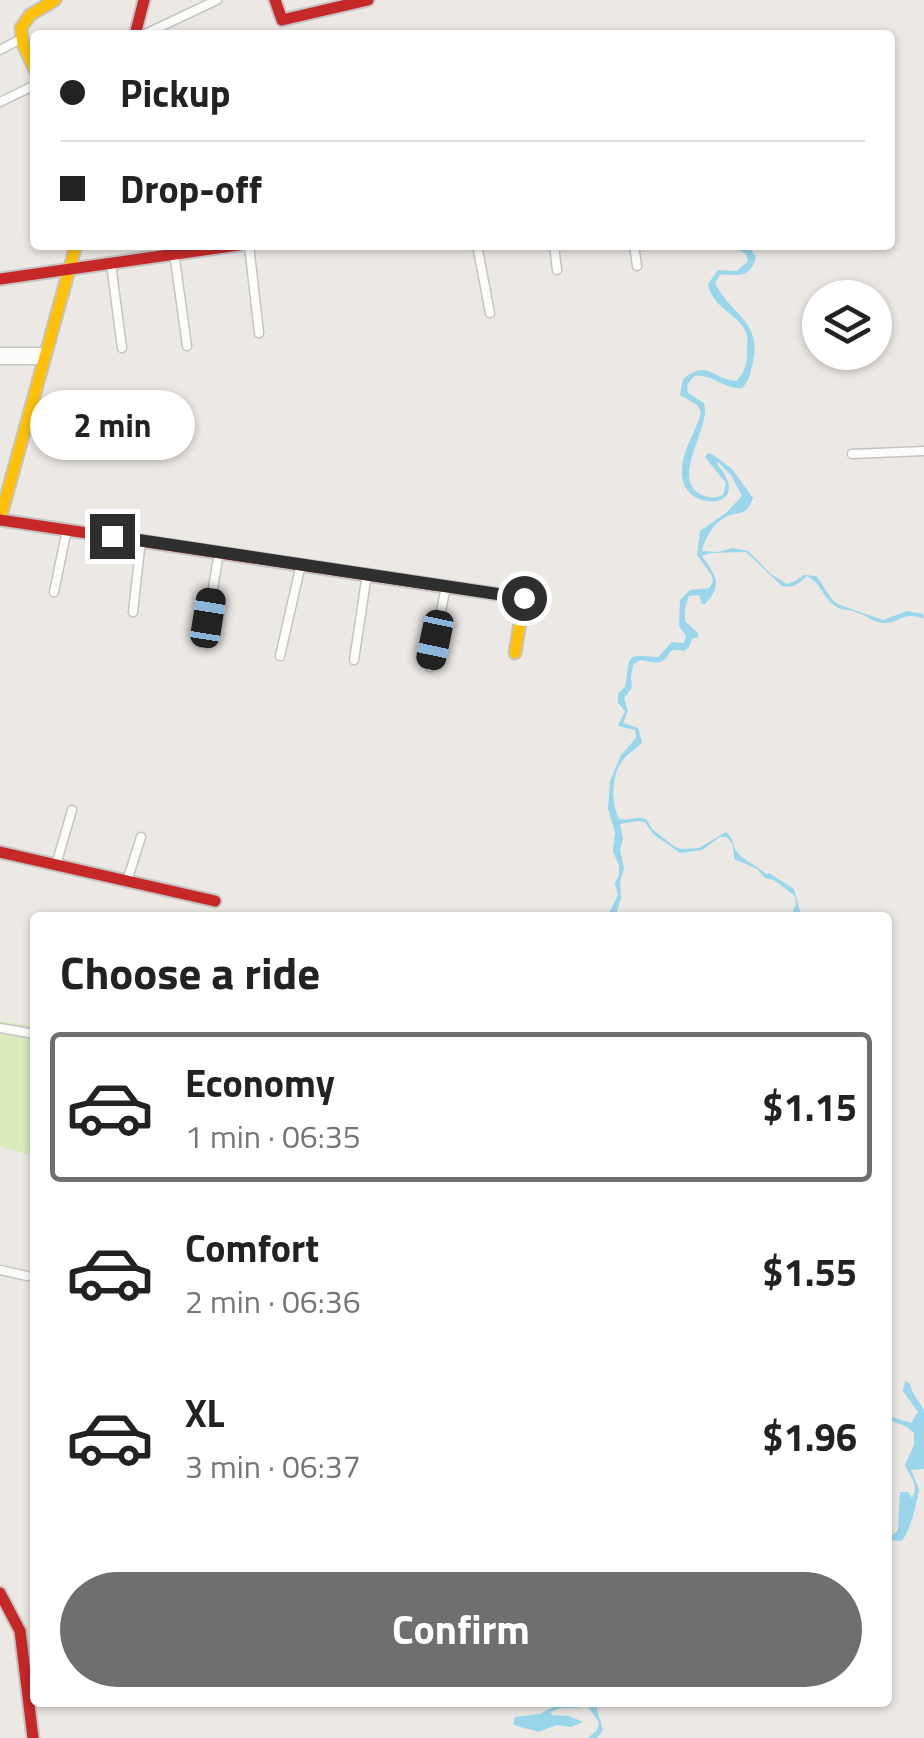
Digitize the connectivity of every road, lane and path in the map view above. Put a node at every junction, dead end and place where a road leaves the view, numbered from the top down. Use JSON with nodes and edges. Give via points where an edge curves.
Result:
{"nodes":[{"id":1,"x":55,"y":0,"type":"edge"},
{"id":2,"x":144,"y":0,"type":"edge"},
{"id":3,"x":217,"y":0,"type":"edge"},
{"id":4,"x":275,"y":0,"type":"edge"},
{"id":5,"x":368,"y":0,"type":"edge"},
{"id":6,"x":136,"y":30,"type":"edge"},
{"id":7,"x":154,"y":30,"type":"edge"},
{"id":8,"x":22,"y":39,"type":"junction"},
{"id":9,"x":0,"y":50,"type":"edge"},
{"id":10,"x":30,"y":58,"type":"edge"},
{"id":11,"x":30,"y":88,"type":"edge"},
{"id":12,"x":0,"y":102,"type":"edge"},
{"id":13,"x":75,"y":250,"type":"edge"},
{"id":14,"x":174,"y":250,"type":"edge"},
{"id":15,"x":251,"y":250,"type":"edge"},
{"id":16,"x":478,"y":250,"type":"edge"},
{"id":17,"x":555,"y":250,"type":"edge"},
{"id":18,"x":635,"y":250,"type":"edge"},
{"id":19,"x":111,"y":264,"type":"junction"},
{"id":20,"x":637,"y":266,"type":"dead end"},
{"id":21,"x":69,"y":270,"type":"junction"},
{"id":22,"x":557,"y":270,"type":"dead end"},
{"id":23,"x":0,"y":279,"type":"edge"},
{"id":24,"x":490,"y":314,"type":"dead end"},
{"id":25,"x":260,"y":333,"type":"dead end"},
{"id":26,"x":187,"y":346,"type":"dead end"},
{"id":27,"x":122,"y":348,"type":"dead end"},
{"id":28,"x":0,"y":352,"type":"edge"},
{"id":29,"x":45,"y":356,"type":"junction"},
{"id":30,"x":0,"y":360,"type":"edge"},
{"id":31,"x":924,"y":451,"type":"edge"},
{"id":32,"x":852,"y":454,"type":"dead end"},
{"id":33,"x":0,"y":519,"type":"edge"},
{"id":34,"x":67,"y":529,"type":"junction"},
{"id":35,"x":142,"y":540,"type":"junction"},
{"id":36,"x":219,"y":552,"type":"junction"},
{"id":37,"x":301,"y":564,"type":"junction"},
{"id":38,"x":367,"y":574,"type":"junction"},
{"id":39,"x":446,"y":586,"type":"junction"},
{"id":40,"x":54,"y":592,"type":"dead end"},
{"id":41,"x":133,"y":612,"type":"dead end"},
{"id":42,"x":208,"y":618,"type":"dead end"},
{"id":43,"x":515,"y":652,"type":"dead end"},
{"id":44,"x":280,"y":656,"type":"dead end"},
{"id":45,"x":354,"y":660,"type":"dead end"},
{"id":46,"x":430,"y":668,"type":"dead end"},
{"id":47,"x":72,"y":810,"type":"dead end"},
{"id":48,"x":141,"y":837,"type":"dead end"},
{"id":49,"x":0,"y":852,"type":"edge"},
{"id":50,"x":56,"y":865,"type":"junction"},
{"id":51,"x":128,"y":881,"type":"junction"},
{"id":52,"x":215,"y":901,"type":"dead end"},
{"id":53,"x":0,"y":1028,"type":"edge"},
{"id":54,"x":30,"y":1033,"type":"dead end"},
{"id":55,"x":0,"y":1270,"type":"edge"},
{"id":56,"x":27,"y":1276,"type":"dead end"},
{"id":57,"x":0,"y":1593,"type":"edge"},
{"id":58,"x":33,"y":1738,"type":"edge"}],
"edges":[{"from":1,"to":8,"type":"street","via":[[23,20]]},
{"from":2,"to":6,"type":"street"},
{"from":3,"to":7,"type":"street"},
{"from":4,"to":5,"type":"street","via":[[282,20]]},
{"from":8,"to":9,"type":"street"},
{"from":8,"to":10,"type":"street"},
{"from":11,"to":12,"type":"street"},
{"from":13,"to":21,"type":"street"},
{"from":14,"to":19,"type":"street"},
{"from":14,"to":26,"type":"street"},
{"from":15,"to":25,"type":"street"},
{"from":16,"to":24,"type":"street"},
{"from":17,"to":22,"type":"street"},
{"from":18,"to":20,"type":"street"},
{"from":19,"to":21,"type":"street"},
{"from":19,"to":27,"type":"street"},
{"from":21,"to":23,"type":"street"},
{"from":21,"to":29,"type":"street"},
{"from":28,"to":29,"type":"street"},
{"from":29,"to":30,"type":"street"},
{"from":29,"to":33,"type":"street"},
{"from":31,"to":32,"type":"street"},
{"from":33,"to":34,"type":"street"},
{"from":34,"to":35,"type":"street"},
{"from":34,"to":40,"type":"street"},
{"from":35,"to":36,"type":"street"},
{"from":35,"to":41,"type":"street"},
{"from":36,"to":37,"type":"street"},
{"from":36,"to":42,"type":"street"},
{"from":37,"to":38,"type":"street"},
{"from":37,"to":44,"type":"street"},
{"from":38,"to":39,"type":"street"},
{"from":38,"to":45,"type":"street"},
{"from":39,"to":43,"type":"street","via":[[524,598]]},
{"from":39,"to":46,"type":"street"},
{"from":47,"to":50,"type":"street"},
{"from":48,"to":51,"type":"street"},
{"from":49,"to":50,"type":"street"},
{"from":50,"to":51,"type":"street"},
{"from":51,"to":52,"type":"street"},
{"from":53,"to":54,"type":"street"},
{"from":55,"to":56,"type":"street"},
{"from":57,"to":58,"type":"street","via":[[20,1631]]}]}
